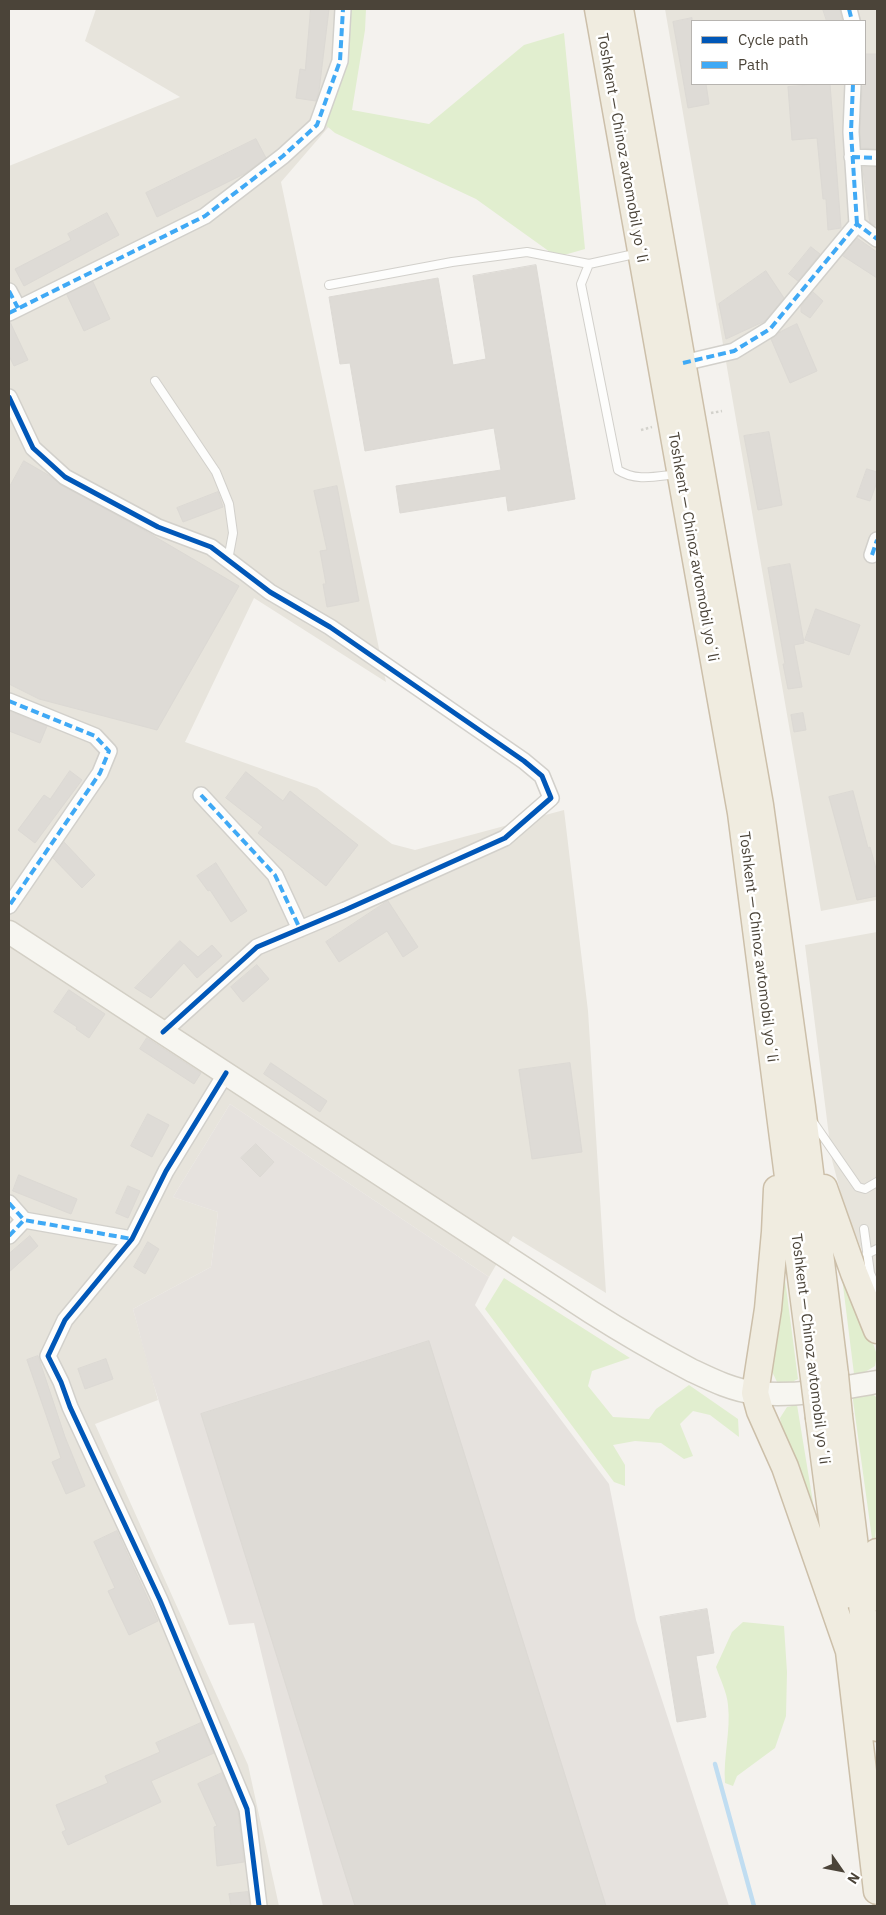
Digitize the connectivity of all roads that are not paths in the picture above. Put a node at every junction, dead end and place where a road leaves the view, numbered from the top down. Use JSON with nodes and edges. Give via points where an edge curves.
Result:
{"nodes":[{"id":1,"x":343,"y":9,"type":"edge"},
{"id":2,"x":598,"y":9,"type":"edge"},
{"id":3,"x":620,"y":9,"type":"edge"},
{"id":4,"x":853,"y":85,"type":"edge"},
{"id":5,"x":852,"y":157,"type":"junction"},
{"id":6,"x":877,"y":158,"type":"edge"},
{"id":7,"x":857,"y":224,"type":"junction"},
{"id":8,"x":877,"y":239,"type":"edge"},
{"id":9,"x":640,"y":252,"type":"junction"},
{"id":10,"x":589,"y":264,"type":"junction"},
{"id":11,"x":329,"y":285,"type":"dead end"},
{"id":12,"x":9,"y":291,"type":"edge"},
{"id":13,"x":13,"y":310,"type":"edge"},
{"id":14,"x":683,"y":364,"type":"junction"},
{"id":15,"x":155,"y":381,"type":"dead end"},
{"id":16,"x":9,"y":397,"type":"edge"},
{"id":17,"x":680,"y":474,"type":"junction"},
{"id":18,"x":877,"y":540,"type":"edge"},
{"id":19,"x":872,"y":555,"type":"dead end"},
{"id":20,"x":228,"y":560,"type":"junction"},
{"id":21,"x":9,"y":701,"type":"edge"},
{"id":22,"x":201,"y":795,"type":"dead end"},
{"id":23,"x":9,"y":906,"type":"edge"},
{"id":24,"x":300,"y":929,"type":"junction"},
{"id":25,"x":9,"y":932,"type":"edge"},
{"id":26,"x":163,"y":1032,"type":"junction"},
{"id":27,"x":226,"y":1073,"type":"junction"},
{"id":28,"x":791,"y":1110,"type":"junction"},
{"id":29,"x":877,"y":1182,"type":"edge"},
{"id":30,"x":9,"y":1202,"type":"edge"},
{"id":31,"x":24,"y":1220,"type":"junction"},
{"id":32,"x":864,"y":1229,"type":"dead end"},
{"id":33,"x":9,"y":1236,"type":"edge"},
{"id":34,"x":132,"y":1239,"type":"junction"},
{"id":35,"x":877,"y":1248,"type":"edge"},
{"id":36,"x":867,"y":1254,"type":"junction"},
{"id":37,"x":868,"y":1280,"type":"edge"},
{"id":38,"x":876,"y":1322,"type":"edge"},
{"id":39,"x":877,"y":1382,"type":"edge"},
{"id":40,"x":758,"y":1402,"type":"junction"},
{"id":41,"x":877,"y":1552,"type":"edge"},
{"id":42,"x":858,"y":1651,"type":"junction"},
{"id":43,"x":877,"y":1728,"type":"edge"},
{"id":44,"x":877,"y":1891,"type":"edge"},
{"id":45,"x":259,"y":1906,"type":"edge"}],
"edges":[{"from":1,"to":13,"type":"street","via":[[340,61],[317,125],[283,156],[205,216]]},
{"from":2,"to":9,"type":"highway","name":"Toshkent — Chinoz avtomobil yoʻli"},
{"from":3,"to":14,"type":"highway","name":"Toshkent — Chinoz avtomobil yoʻli"},
{"from":4,"to":5,"type":"street"},
{"from":5,"to":6,"type":"street"},
{"from":5,"to":7,"type":"street"},
{"from":7,"to":8,"type":"street"},
{"from":7,"to":14,"type":"street","via":[[770,329],[734,351]]},
{"from":9,"to":10,"type":"lane"},
{"from":9,"to":17,"type":"highway","name":"Toshkent — Chinoz avtomobil yoʻli"},
{"from":10,"to":11,"type":"lane","via":[[527,252]]},
{"from":10,"to":17,"type":"lane","via":[[581,284],[618,470],[639,478]]},
{"from":12,"to":13,"type":"street"},
{"from":14,"to":28,"type":"highway","name":"Toshkent — Chinoz avtomobil yoʻli","via":[[760,805]]},
{"from":15,"to":20,"type":"lane","via":[[216,472],[229,504],[233,533]]},
{"from":16,"to":20,"type":"street","via":[[34,448],[66,477],[158,527],[211,547]]},
{"from":17,"to":28,"type":"highway","name":"Toshkent — Chinoz avtomobil yoʻli"},
{"from":18,"to":19,"type":"street"},
{"from":20,"to":24,"type":"street","via":[[270,592],[330,627],[524,761],[542,776],[551,798],[505,838]]},
{"from":21,"to":23,"type":"street","via":[[95,736],[109,751],[100,773]]},
{"from":22,"to":24,"type":"street","via":[[275,875]]},
{"from":24,"to":26,"type":"street","via":[[257,947]]},
{"from":25,"to":26,"type":"main road"},
{"from":26,"to":27,"type":"main road"},
{"from":27,"to":34,"type":"street","via":[[166,1171]]},
{"from":27,"to":40,"type":"main road","via":[[619,1330]]},
{"from":28,"to":29,"type":"lane","via":[[858,1187],[865,1189]]},
{"from":28,"to":37,"type":"highway","via":[[817,1168],[835,1222]]},
{"from":28,"to":40,"type":"highway"},
{"from":28,"to":42,"type":"highway","name":"Toshkent — Chinoz avtomobil yoʻli","bridge":true},
{"from":30,"to":31,"type":"street"},
{"from":31,"to":33,"type":"street"},
{"from":31,"to":34,"type":"street"},
{"from":32,"to":36,"type":"lane"},
{"from":34,"to":45,"type":"street","via":[[65,1320],[48,1356],[160,1600],[247,1809]]},
{"from":35,"to":36,"type":"lane"},
{"from":36,"to":37,"type":"lane"},
{"from":37,"to":38,"type":"highway"},
{"from":39,"to":40,"type":"main road"},
{"from":40,"to":42,"type":"highway"},
{"from":41,"to":42,"type":"highway"},
{"from":42,"to":43,"type":"highway","name":"Toshkent — Chinoz avtomobil yoʻli"},
{"from":42,"to":44,"type":"highway","name":"Toshkent — Chinoz avtomobil yoʻli"}]}
